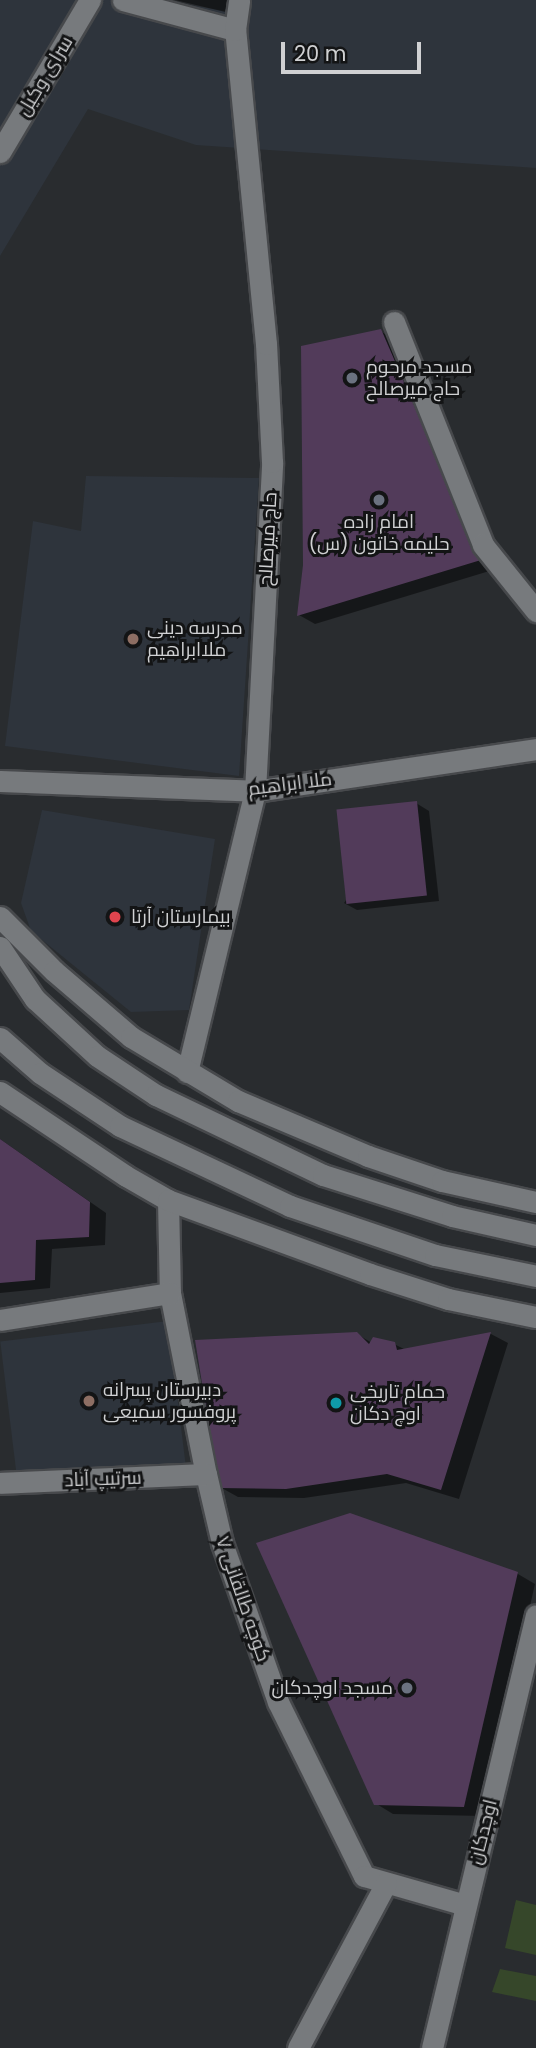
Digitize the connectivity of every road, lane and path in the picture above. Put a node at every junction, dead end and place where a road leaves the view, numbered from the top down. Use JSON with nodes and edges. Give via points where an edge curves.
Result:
{"nodes":[{"id":1,"x":90,"y":0,"type":"edge"},
{"id":2,"x":123,"y":0,"type":"edge"},
{"id":3,"x":239,"y":0,"type":"edge"},
{"id":4,"x":235,"y":30,"type":"junction"},
{"id":5,"x":0,"y":152,"type":"edge"},
{"id":6,"x":394,"y":322,"type":"dead end"},
{"id":7,"x":536,"y":611,"type":"edge"},
{"id":8,"x":536,"y":749,"type":"edge"},
{"id":9,"x":0,"y":781,"type":"edge"},
{"id":10,"x":255,"y":791,"type":"junction"},
{"id":11,"x":0,"y":917,"type":"edge"},
{"id":12,"x":0,"y":947,"type":"edge"},
{"id":13,"x":0,"y":1038,"type":"edge"},
{"id":14,"x":187,"y":1072,"type":"junction"},
{"id":15,"x":0,"y":1093,"type":"edge"},
{"id":16,"x":168,"y":1200,"type":"junction"},
{"id":17,"x":536,"y":1202,"type":"edge"},
{"id":18,"x":536,"y":1234,"type":"edge"},
{"id":19,"x":536,"y":1276,"type":"edge"},
{"id":20,"x":170,"y":1293,"type":"junction"},
{"id":21,"x":536,"y":1317,"type":"edge"},
{"id":22,"x":0,"y":1320,"type":"edge"},
{"id":23,"x":206,"y":1474,"type":"junction"},
{"id":24,"x":0,"y":1483,"type":"edge"},
{"id":25,"x":536,"y":1615,"type":"edge"},
{"id":26,"x":386,"y":1882,"type":"junction"},
{"id":27,"x":465,"y":1906,"type":"junction"},
{"id":28,"x":298,"y":2048,"type":"edge"},
{"id":29,"x":432,"y":2048,"type":"edge"}],
"edges":[{"from":1,"to":5,"type":"street","name":"سرای وکیل"},
{"from":2,"to":4,"type":"street"},
{"from":3,"to":4,"type":"street","name":"حاج میرصالح"},
{"from":4,"to":10,"type":"street","name":"حاج میرصالح","via":[[266,344],[272,462]]},
{"from":6,"to":7,"type":"street","via":[[483,545]]},
{"from":8,"to":10,"type":"street","name":"ملا ابراهیم"},
{"from":9,"to":10,"type":"street","name":"ملا ابراهیم"},
{"from":10,"to":14,"type":"street","name":"حاج میرصالح"},
{"from":11,"to":14,"type":"street","via":[[131,1037]]},
{"from":12,"to":18,"type":"street","via":[[35,999],[97,1056],[156,1095],[323,1175],[452,1216]]},
{"from":13,"to":19,"type":"street","via":[[40,1073],[120,1126],[290,1206],[435,1255]]},
{"from":14,"to":17,"type":"street","via":[[238,1101],[368,1156],[442,1181]]},
{"from":15,"to":16,"type":"street"},
{"from":16,"to":20,"type":"street","name":"کوچه طالقانی ۷"},
{"from":16,"to":21,"type":"street","via":[[448,1299]]},
{"from":20,"to":22,"type":"street"},
{"from":20,"to":23,"type":"street","name":"کوچه طالقانی ۷"},
{"from":23,"to":24,"type":"street","name":"سرتیپ آباد"},
{"from":23,"to":26,"type":"street","name":"کوچه طالقانی ۷","via":[[222,1543],[278,1702],[364,1876]]},
{"from":25,"to":27,"type":"street","name":"اوچدکان"},
{"from":26,"to":27,"type":"street","name":"کوچه طالقانی ۷"},
{"from":26,"to":28,"type":"street"},
{"from":27,"to":29,"type":"street","name":"اوچدکان"}]}
